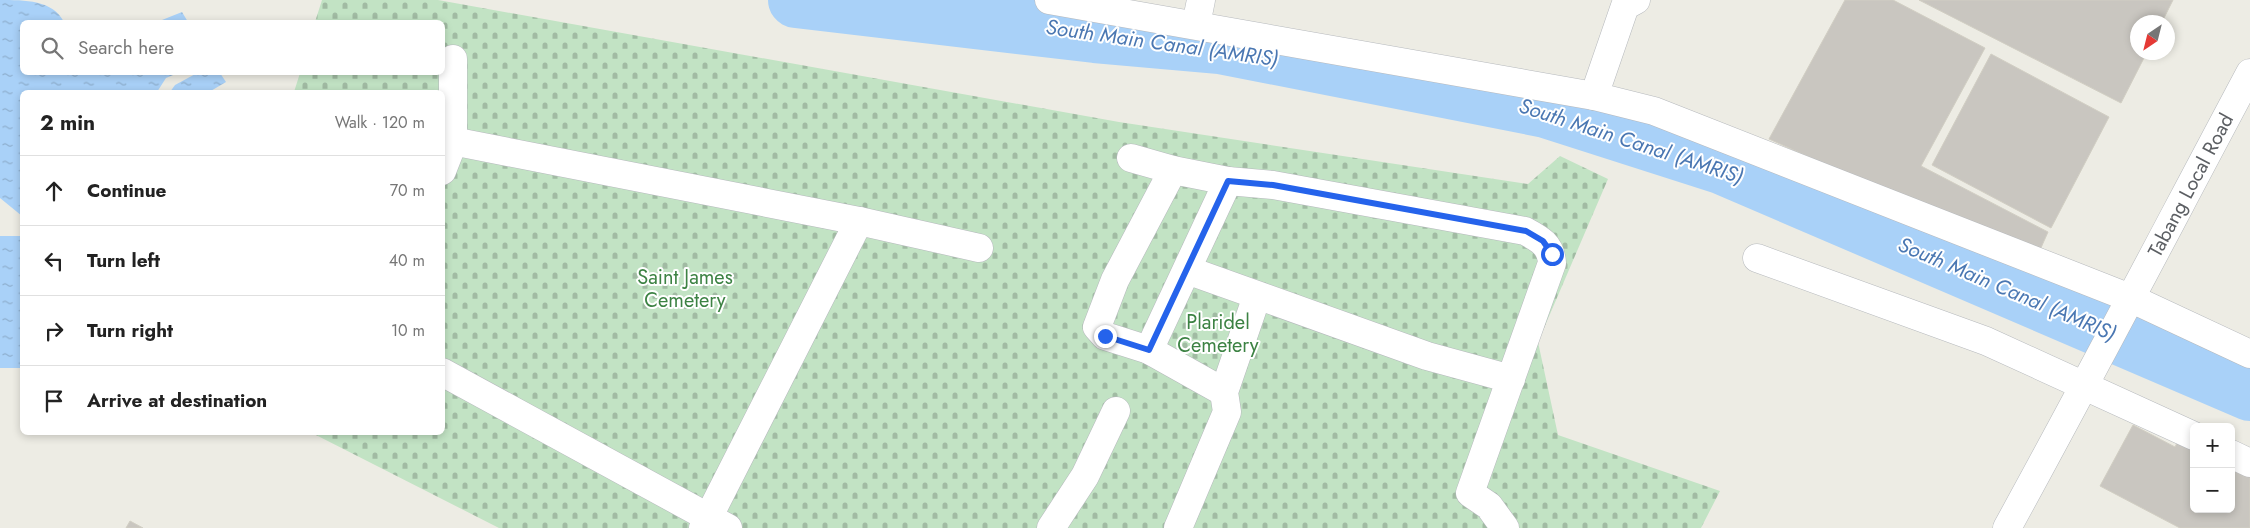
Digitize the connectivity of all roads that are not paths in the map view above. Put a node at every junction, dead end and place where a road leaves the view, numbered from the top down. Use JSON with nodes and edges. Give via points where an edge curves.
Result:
{"nodes":[{"id":1,"x":1050,"y":0,"type":"edge"},
{"id":2,"x":1627,"y":2,"type":"edge"},
{"id":3,"x":1198,"y":13,"type":"edge"},
{"id":4,"x":453,"y":59,"type":"dead end"},
{"id":5,"x":2250,"y":73,"type":"edge"},
{"id":6,"x":1594,"y":96,"type":"junction"},
{"id":7,"x":448,"y":141,"type":"edge"},
{"id":8,"x":445,"y":156,"type":"edge"},
{"id":9,"x":1132,"y":158,"type":"dead end"},
{"id":10,"x":1173,"y":170,"type":"junction"},
{"id":11,"x":1228,"y":181,"type":"junction"},
{"id":12,"x":859,"y":222,"type":"junction"},
{"id":13,"x":979,"y":248,"type":"dead end"},
{"id":14,"x":1757,"y":258,"type":"dead end"},
{"id":15,"x":1187,"y":270,"type":"junction"},
{"id":16,"x":1257,"y":296,"type":"junction"},
{"id":17,"x":2128,"y":302,"type":"junction"},
{"id":18,"x":1149,"y":350,"type":"junction"},
{"id":19,"x":2250,"y":354,"type":"edge"},
{"id":20,"x":445,"y":374,"type":"edge"},
{"id":21,"x":1511,"y":379,"type":"junction"},
{"id":22,"x":2085,"y":386,"type":"junction"},
{"id":23,"x":1224,"y":392,"type":"junction"},
{"id":24,"x":1116,"y":411,"type":"dead end"},
{"id":25,"x":2190,"y":434,"type":"edge"},
{"id":26,"x":2235,"y":456,"type":"edge"},
{"id":27,"x":2250,"y":462,"type":"edge"},
{"id":28,"x":714,"y":524,"type":"edge"},
{"id":29,"x":1051,"y":528,"type":"edge"},
{"id":30,"x":1178,"y":528,"type":"edge"},
{"id":31,"x":1505,"y":528,"type":"edge"},
{"id":32,"x":2007,"y":528,"type":"edge"}],
"edges":[{"from":1,"to":3,"type":"street"},
{"from":2,"to":6,"type":"street"},
{"from":3,"to":6,"type":"street"},
{"from":4,"to":7,"type":"street"},
{"from":5,"to":17,"type":"street","name":"Tabang Local Road"},
{"from":6,"to":17,"type":"street","via":[[1654,111]]},
{"from":7,"to":8,"type":"street"},
{"from":7,"to":12,"type":"street"},
{"from":9,"to":10,"type":"street"},
{"from":10,"to":11,"type":"street"},
{"from":10,"to":18,"type":"street","via":[[1116,280],[1097,327],[1105,336]]},
{"from":11,"to":15,"type":"street"},
{"from":11,"to":21,"type":"street","via":[[1273,185],[1526,231],[1543,241],[1552,254],[1552,263]]},
{"from":12,"to":13,"type":"street"},
{"from":12,"to":28,"type":"street"},
{"from":14,"to":22,"type":"street","via":[[1986,341]]},
{"from":15,"to":16,"type":"street"},
{"from":15,"to":18,"type":"street"},
{"from":16,"to":21,"type":"street","via":[[1427,356]]},
{"from":16,"to":23,"type":"street"},
{"from":17,"to":19,"type":"street"},
{"from":17,"to":22,"type":"street","name":"Tabang Local Road"},
{"from":18,"to":23,"type":"street"},
{"from":20,"to":28,"type":"street"},
{"from":21,"to":31,"type":"street","via":[[1470,493],[1489,506]]},
{"from":22,"to":25,"type":"street"},
{"from":22,"to":32,"type":"street","name":"Tabang Local Road"},
{"from":23,"to":30,"type":"street","via":[[1227,412]]},
{"from":24,"to":29,"type":"street","via":[[1085,476]]},
{"from":26,"to":27,"type":"street"}]}
